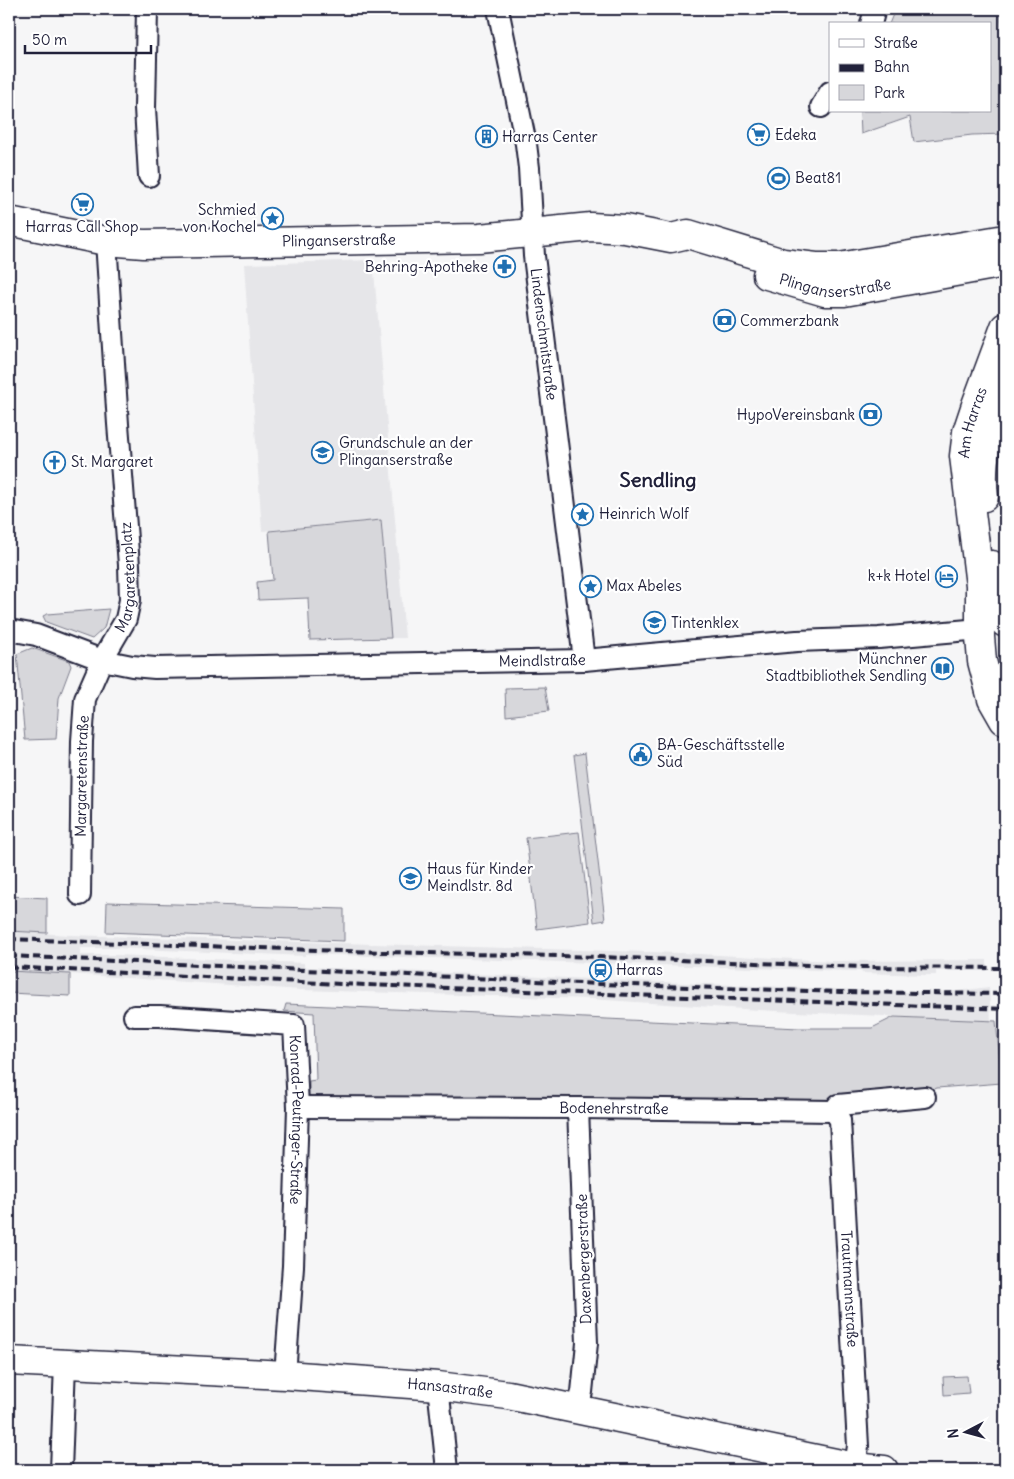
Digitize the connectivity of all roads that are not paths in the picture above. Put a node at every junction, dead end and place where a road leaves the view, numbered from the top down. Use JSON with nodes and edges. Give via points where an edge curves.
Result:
{"nodes":[{"id":1,"x":147,"y":9,"type":"edge"},
{"id":2,"x":498,"y":9,"type":"edge"},
{"id":3,"x":875,"y":9,"type":"edge"},
{"id":4,"x":871,"y":22,"type":"edge"},
{"id":5,"x":149,"y":176,"type":"dead end"},
{"id":6,"x":9,"y":221,"type":"edge"},
{"id":7,"x":533,"y":233,"type":"junction"},
{"id":8,"x":671,"y":238,"type":"junction"},
{"id":9,"x":1005,"y":239,"type":"edge"},
{"id":10,"x":106,"y":241,"type":"junction"},
{"id":11,"x":1005,"y":264,"type":"edge"},
{"id":12,"x":1005,"y":328,"type":"edge"},
{"id":13,"x":1005,"y":384,"type":"edge"},
{"id":14,"x":975,"y":492,"type":"junction"},
{"id":15,"x":993,"y":626,"type":"edge"},
{"id":16,"x":9,"y":630,"type":"edge"},
{"id":17,"x":102,"y":660,"type":"junction"},
{"id":18,"x":584,"y":660,"type":"junction"},
{"id":19,"x":1005,"y":722,"type":"edge"},
{"id":20,"x":80,"y":896,"type":"dead end"},
{"id":21,"x":134,"y":1016,"type":"dead end"},
{"id":22,"x":925,"y":1098,"type":"dead end"},
{"id":23,"x":298,"y":1107,"type":"junction"},
{"id":24,"x":578,"y":1108,"type":"junction"},
{"id":25,"x":834,"y":1111,"type":"junction"},
{"id":26,"x":9,"y":1361,"type":"edge"},
{"id":27,"x":65,"y":1364,"type":"junction"},
{"id":28,"x":285,"y":1375,"type":"junction"},
{"id":29,"x":438,"y":1386,"type":"junction"},
{"id":30,"x":578,"y":1410,"type":"junction"},
{"id":31,"x":820,"y":1465,"type":"edge"},
{"id":32,"x":855,"y":1467,"type":"junction"},
{"id":33,"x":61,"y":1470,"type":"edge"},
{"id":34,"x":447,"y":1470,"type":"edge"},
{"id":35,"x":884,"y":1470,"type":"edge"}],
"edges":[{"from":1,"to":5,"type":"street","via":[[145,108]]},
{"from":2,"to":7,"type":"street","name":"Lindenschmitstraße","via":[[526,144]]},
{"from":3,"to":4,"type":"street"},
{"from":6,"to":10,"type":"main road","name":"Plinganserstraße"},
{"from":7,"to":8,"type":"main road","name":"Plinganserstraße","via":[[591,226]]},
{"from":7,"to":10,"type":"main road","name":"Plinganserstraße","via":[[479,238],[144,244]]},
{"from":7,"to":18,"type":"street","name":"Lindenschmitstraße"},
{"from":8,"to":9,"type":"main road","name":"Plinganserstraße","via":[[688,234],[783,263],[816,267]]},
{"from":8,"to":11,"type":"main road","name":"Plinganserstraße","via":[[683,249],[832,293]]},
{"from":10,"to":17,"type":"street","name":"Margaretenplatz","via":[[130,600],[126,619]]},
{"from":12,"to":14,"type":"main road","name":"Am Harras","via":[[968,432],[964,456]]},
{"from":13,"to":14,"type":"main road","name":"Am Harras","via":[[989,430],[982,476]]},
{"from":14,"to":15,"type":"main road","via":[[980,585]]},
{"from":15,"to":18,"type":"street","name":"Meindlstraße"},
{"from":15,"to":19,"type":"main road","via":[[980,645],[992,699]]},
{"from":16,"to":17,"type":"street","via":[[36,635]]},
{"from":17,"to":18,"type":"street","name":"Meindlstraße","via":[[155,668]]},
{"from":17,"to":20,"type":"street","name":"Margaretenstraße","via":[[85,700]]},
{"from":21,"to":23,"type":"street","name":"Konrad-Peutinger-Straße","via":[[294,1025]]},
{"from":22,"to":25,"type":"street","name":"Bodenehrstraße","via":[[838,1105]]},
{"from":23,"to":24,"type":"street","name":"Bodenehrstraße"},
{"from":23,"to":28,"type":"street","name":"Konrad-Peutinger-Straße","via":[[294,1266]]},
{"from":24,"to":25,"type":"street","name":"Bodenehrstraße"},
{"from":24,"to":30,"type":"street","name":"Daxenbergerstraße","via":[[587,1343]]},
{"from":25,"to":32,"type":"street","name":"Trautmannstraße","via":[[840,1120],[858,1446]]},
{"from":26,"to":27,"type":"main road","name":"Hansastraße"},
{"from":27,"to":28,"type":"main road","name":"Hansastraße"},
{"from":27,"to":33,"type":"street"},
{"from":28,"to":29,"type":"main road","name":"Hansastraße"},
{"from":29,"to":30,"type":"main road","name":"Hansastraße","via":[[508,1395]]},
{"from":29,"to":34,"type":"street"},
{"from":30,"to":31,"type":"main road","name":"Hansastraße"},
{"from":31,"to":32,"type":"main road","name":"Hansastraße"},
{"from":32,"to":35,"type":"main road","name":"Hansastraße"}]}
